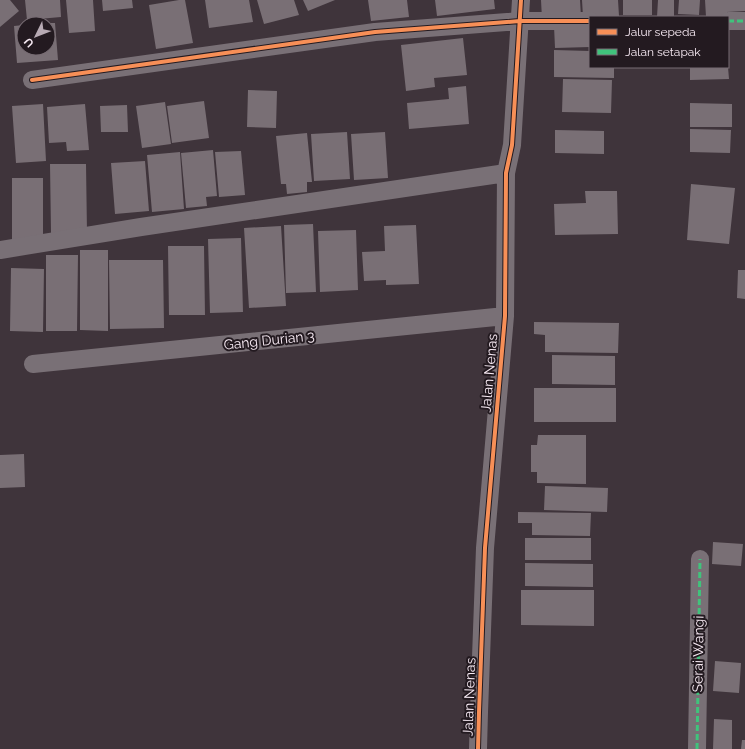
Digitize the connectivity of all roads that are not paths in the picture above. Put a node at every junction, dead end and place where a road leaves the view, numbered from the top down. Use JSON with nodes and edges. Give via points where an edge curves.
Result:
{"nodes":[{"id":1,"x":521,"y":0,"type":"edge"},
{"id":2,"x":520,"y":21,"type":"junction"},
{"id":3,"x":589,"y":21,"type":"edge"},
{"id":4,"x":729,"y":21,"type":"edge"},
{"id":5,"x":745,"y":21,"type":"edge"},
{"id":6,"x":32,"y":80,"type":"dead end"},
{"id":7,"x":506,"y":172,"type":"junction"},
{"id":8,"x":0,"y":250,"type":"edge"},
{"id":9,"x":505,"y":316,"type":"junction"},
{"id":10,"x":33,"y":364,"type":"dead end"},
{"id":11,"x":700,"y":559,"type":"dead end"},
{"id":12,"x":478,"y":749,"type":"edge"},
{"id":13,"x":697,"y":749,"type":"edge"}],
"edges":[{"from":1,"to":2,"type":"street","name":"Jalan Nenas"},
{"from":2,"to":3,"type":"street"},
{"from":2,"to":6,"type":"street","via":[[375,32]]},
{"from":2,"to":7,"type":"street","name":"Jalan Nenas","via":[[512,145]]},
{"from":4,"to":5,"type":"street"},
{"from":7,"to":8,"type":"street"},
{"from":7,"to":9,"type":"street","name":"Jalan Nenas"},
{"from":9,"to":10,"type":"street","name":"Gang Durian 3"},
{"from":9,"to":12,"type":"street","name":"Jalan Nenas","via":[[485,548]]},
{"from":11,"to":13,"type":"street","name":"Serai Wangi"}]}
